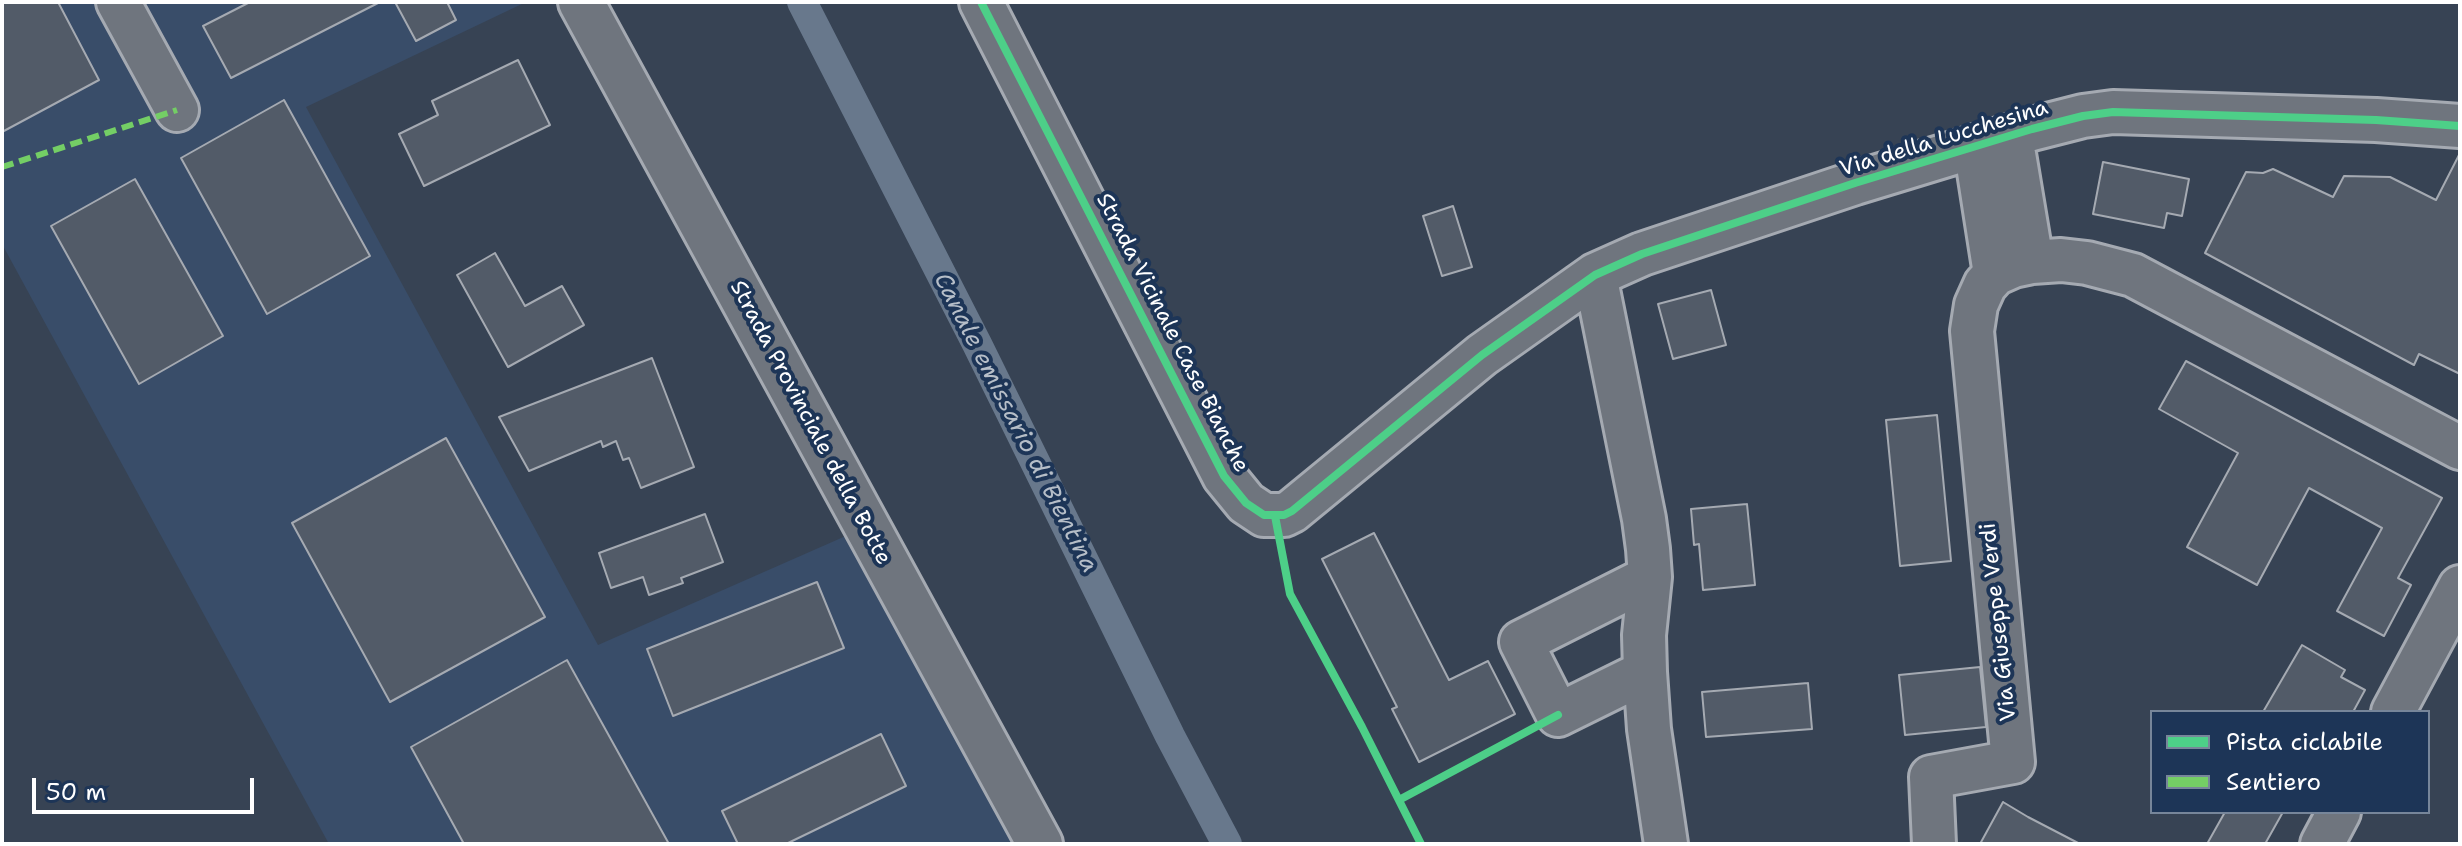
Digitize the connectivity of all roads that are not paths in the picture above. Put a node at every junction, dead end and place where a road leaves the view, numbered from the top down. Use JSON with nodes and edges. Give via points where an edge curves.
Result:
{"nodes":[{"id":1,"x":118,"y":2,"type":"edge"},
{"id":2,"x":581,"y":2,"type":"edge"},
{"id":3,"x":981,"y":2,"type":"edge"},
{"id":4,"x":177,"y":110,"type":"dead end"},
{"id":5,"x":2460,"y":126,"type":"edge"},
{"id":6,"x":1993,"y":141,"type":"junction"},
{"id":7,"x":2013,"y":268,"type":"junction"},
{"id":8,"x":1595,"y":275,"type":"junction"},
{"id":9,"x":2460,"y":448,"type":"edge"},
{"id":10,"x":1650,"y":577,"type":"junction"},
{"id":11,"x":2460,"y":587,"type":"edge"},
{"id":12,"x":1645,"y":672,"type":"junction"},
{"id":13,"x":2394,"y":710,"type":"edge"},
{"id":14,"x":2338,"y":814,"type":"edge"},
{"id":15,"x":1040,"y":844,"type":"edge"},
{"id":16,"x":1666,"y":844,"type":"edge"},
{"id":17,"x":1934,"y":844,"type":"edge"},
{"id":18,"x":2322,"y":844,"type":"edge"}],
"edges":[{"from":1,"to":4,"type":"street"},
{"from":2,"to":15,"type":"main road","name":"Strada Provinciale della Botte"},
{"from":3,"to":8,"type":"street","name":"Strada Vicinale Case Bianche","via":[[1224,476],[1264,515],[1292,511],[1482,355]]},
{"from":5,"to":6,"type":"street","name":"Via della Lucchesina","via":[[2137,111],[2083,116]]},
{"from":6,"to":7,"type":"street"},
{"from":6,"to":8,"type":"street","name":"Via della Lucchesina","via":[[1642,254]]},
{"from":7,"to":9,"type":"street","via":[[2061,260],[2141,278]]},
{"from":7,"to":17,"type":"street","name":"Via Giuseppe Verdi","via":[[1985,285],[1972,331],[2013,762],[1931,777]]},
{"from":8,"to":10,"type":"street","via":[[1644,519]]},
{"from":10,"to":12,"type":"street"},
{"from":10,"to":12,"type":"street","via":[[1521,642],[1558,715]]},
{"from":11,"to":13,"type":"street"},
{"from":12,"to":16,"type":"street"},
{"from":14,"to":18,"type":"street"}]}
